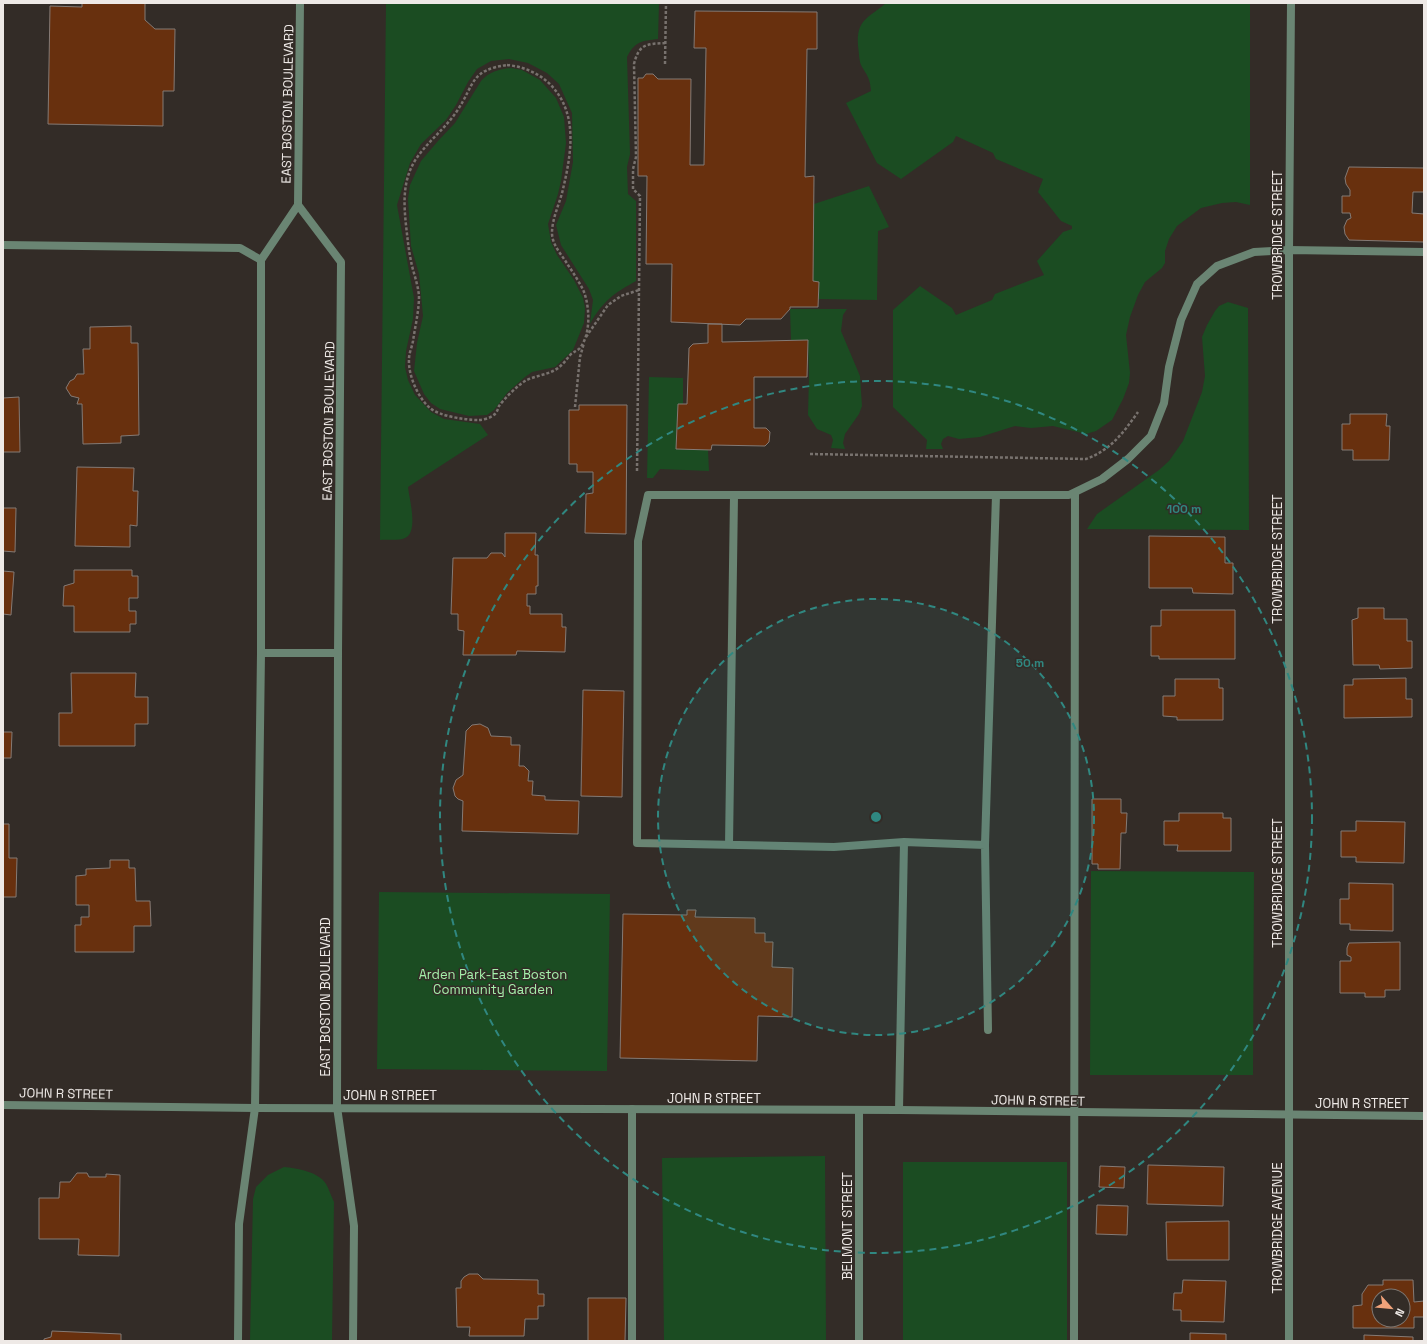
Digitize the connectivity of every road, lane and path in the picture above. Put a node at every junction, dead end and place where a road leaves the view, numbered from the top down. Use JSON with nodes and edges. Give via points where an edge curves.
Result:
{"nodes":[{"id":1,"x":300,"y":3,"type":"edge"},
{"id":2,"x":666,"y":3,"type":"edge"},
{"id":3,"x":1291,"y":3,"type":"edge"},
{"id":4,"x":665,"y":43,"type":"junction"},
{"id":5,"x":665,"y":64,"type":"dead end"},
{"id":6,"x":298,"y":205,"type":"junction"},
{"id":7,"x":3,"y":245,"type":"edge"},
{"id":8,"x":1289,"y":250,"type":"junction"},
{"id":9,"x":1424,"y":252,"type":"edge"},
{"id":10,"x":261,"y":260,"type":"junction"},
{"id":11,"x":639,"y":290,"type":"junction"},
{"id":12,"x":585,"y":339,"type":"junction"},
{"id":13,"x":575,"y":407,"type":"dead end"},
{"id":14,"x":1139,"y":411,"type":"dead end"},
{"id":15,"x":810,"y":454,"type":"dead end"},
{"id":16,"x":637,"y":472,"type":"dead end"},
{"id":17,"x":1075,"y":493,"type":"junction"},
{"id":18,"x":996,"y":495,"type":"junction"},
{"id":19,"x":734,"y":496,"type":"junction"},
{"id":20,"x":261,"y":653,"type":"junction"},
{"id":21,"x":338,"y":653,"type":"junction"},
{"id":22,"x":904,"y":842,"type":"junction"},
{"id":23,"x":729,"y":845,"type":"junction"},
{"id":24,"x":985,"y":846,"type":"junction"},
{"id":25,"x":988,"y":1030,"type":"dead end"},
{"id":26,"x":3,"y":1105,"type":"edge"},
{"id":27,"x":337,"y":1107,"type":"junction"},
{"id":28,"x":255,"y":1108,"type":"junction"},
{"id":29,"x":632,"y":1109,"type":"junction"},
{"id":30,"x":899,"y":1110,"type":"junction"},
{"id":31,"x":859,"y":1111,"type":"junction"},
{"id":32,"x":1075,"y":1113,"type":"junction"},
{"id":33,"x":1289,"y":1115,"type":"junction"},
{"id":34,"x":1424,"y":1116,"type":"edge"},
{"id":35,"x":238,"y":1341,"type":"edge"},
{"id":36,"x":353,"y":1341,"type":"edge"},
{"id":37,"x":632,"y":1341,"type":"edge"},
{"id":38,"x":859,"y":1341,"type":"edge"},
{"id":39,"x":1074,"y":1341,"type":"edge"},
{"id":40,"x":1289,"y":1341,"type":"edge"}],
"edges":[{"from":1,"to":6,"type":"street","name":"EAST BOSTON BOULEVARD"},
{"from":2,"to":4,"type":"path"},
{"from":3,"to":8,"type":"street","name":"TROWBRIDGE STREET"},
{"from":4,"to":5,"type":"path"},
{"from":4,"to":11,"type":"path","via":[[642,47],[634,64],[636,157],[632,169],[633,189],[640,196]]},
{"from":6,"to":10,"type":"street"},
{"from":6,"to":21,"type":"street","name":"EAST BOSTON BOULEVARD","via":[[341,262]]},
{"from":7,"to":10,"type":"street","via":[[240,248]]},
{"from":8,"to":9,"type":"street"},
{"from":8,"to":17,"type":"street","via":[[1254,252],[1217,266],[1197,284],[1181,320],[1169,367],[1164,403],[1151,436],[1118,467]]},
{"from":8,"to":33,"type":"street","name":"TROWBRIDGE STREET"},
{"from":10,"to":20,"type":"street"},
{"from":11,"to":12,"type":"path","via":[[621,296],[608,305]]},
{"from":11,"to":16,"type":"path"},
{"from":12,"to":12,"type":"path","via":[[588,322],[585,294],[553,240],[552,230],[569,155],[569,122],[565,108],[548,81],[533,71],[518,66],[492,67],[479,73],[464,102],[415,160],[408,174],[403,207],[410,259],[419,296],[409,358],[412,380],[429,408],[438,413],[468,420],[486,419],[495,414],[500,405],[526,381],[555,370]]},
{"from":12,"to":13,"type":"path","via":[[580,357]]},
{"from":14,"to":15,"type":"path","via":[[1121,436],[1110,446],[1086,459]]},
{"from":17,"to":18,"type":"street"},
{"from":17,"to":32,"type":"street"},
{"from":18,"to":19,"type":"street"},
{"from":18,"to":24,"type":"street"},
{"from":19,"to":23,"type":"street"},
{"from":19,"to":23,"type":"street","via":[[648,495],[638,541],[637,843]]},
{"from":20,"to":21,"type":"street"},
{"from":20,"to":28,"type":"street"},
{"from":21,"to":27,"type":"street","name":"EAST BOSTON BOULEVARD"},
{"from":22,"to":23,"type":"street","via":[[834,847]]},
{"from":22,"to":24,"type":"street"},
{"from":22,"to":30,"type":"street"},
{"from":24,"to":25,"type":"street"},
{"from":26,"to":28,"type":"street","name":"JOHN R STREET"},
{"from":27,"to":28,"type":"street","name":"JOHN R STREET"},
{"from":27,"to":29,"type":"street","name":"JOHN R STREET"},
{"from":27,"to":36,"type":"street","name":"EAST BOSTON BOULEVARD","via":[[354,1226]]},
{"from":28,"to":35,"type":"street","via":[[239,1224]]},
{"from":29,"to":31,"type":"street","name":"JOHN R STREET"},
{"from":29,"to":37,"type":"street"},
{"from":30,"to":31,"type":"street","name":"JOHN R STREET"},
{"from":30,"to":32,"type":"street","name":"JOHN R STREET"},
{"from":31,"to":38,"type":"street","name":"BELMONT STREET"},
{"from":32,"to":33,"type":"street","name":"JOHN R STREET"},
{"from":32,"to":39,"type":"street"},
{"from":33,"to":34,"type":"street","name":"JOHN R STREET"},
{"from":33,"to":40,"type":"street","name":"TROWBRIDGE AVENUE"}]}
